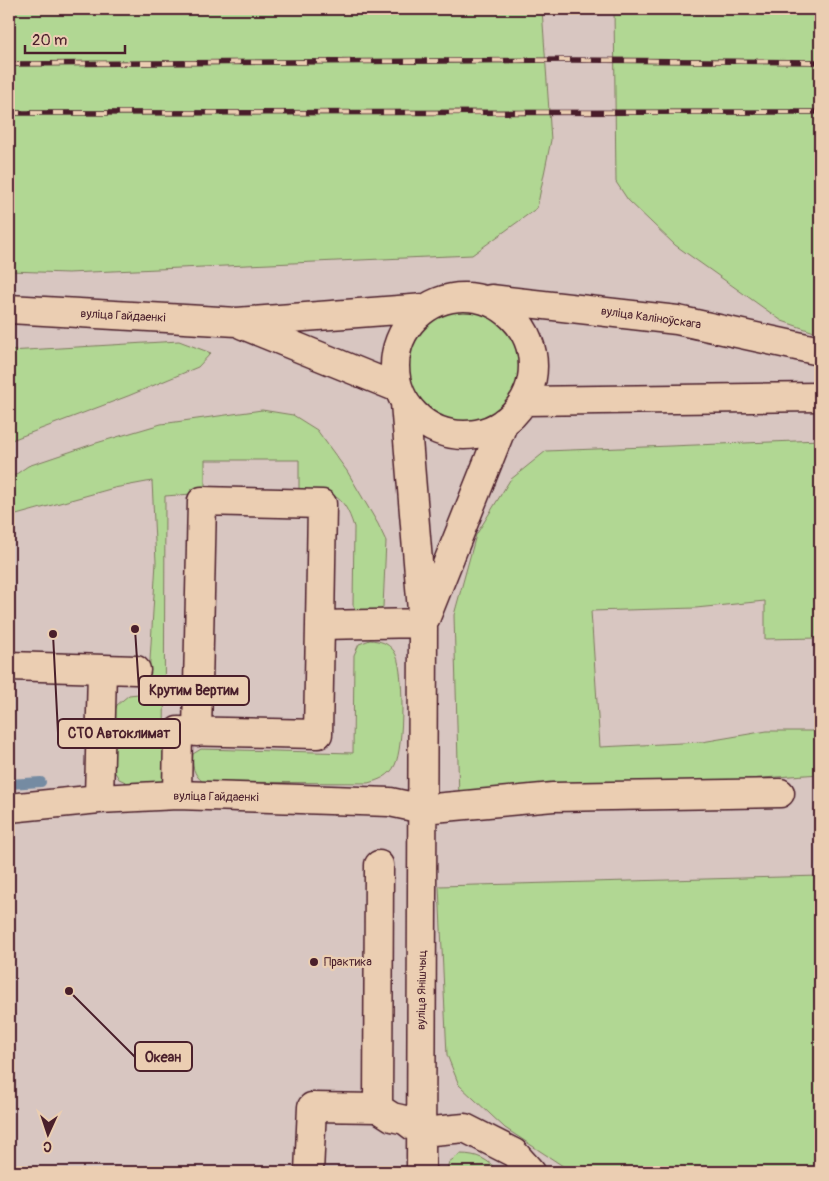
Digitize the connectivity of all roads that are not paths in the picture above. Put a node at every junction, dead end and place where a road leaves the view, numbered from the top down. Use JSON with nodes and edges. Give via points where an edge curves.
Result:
{"nodes":[{"id":1,"x":480,"y":298,"type":"junction"},
{"id":2,"x":425,"y":308,"type":"junction"},
{"id":3,"x":9,"y":309,"type":"edge"},
{"id":4,"x":237,"y":322,"type":"junction"},
{"id":5,"x":820,"y":351,"type":"edge"},
{"id":6,"x":402,"y":396,"type":"junction"},
{"id":7,"x":820,"y":397,"type":"edge"},
{"id":8,"x":524,"y":401,"type":"junction"},
{"id":9,"x":504,"y":422,"type":"junction"},
{"id":10,"x":423,"y":623,"type":"junction"},
{"id":11,"x":320,"y":625,"type":"junction"},
{"id":12,"x":9,"y":666,"type":"edge"},
{"id":13,"x":102,"y":669,"type":"junction"},
{"id":14,"x":136,"y":670,"type":"dead end"},
{"id":15,"x":197,"y":732,"type":"junction"},
{"id":16,"x":780,"y":793,"type":"dead end"},
{"id":17,"x":177,"y":795,"type":"junction"},
{"id":18,"x":99,"y":800,"type":"junction"},
{"id":19,"x":9,"y":808,"type":"edge"},
{"id":20,"x":423,"y":809,"type":"junction"},
{"id":21,"x":379,"y":865,"type":"dead end"},
{"id":22,"x":378,"y":1108,"type":"junction"},
{"id":23,"x":421,"y":1132,"type":"junction"},
{"id":24,"x":310,"y":1172,"type":"edge"},
{"id":25,"x":422,"y":1172,"type":"edge"},
{"id":26,"x":531,"y":1172,"type":"edge"}],
"edges":[{"from":1,"to":2,"type":"street","name":"вуліца Каліноўскага","via":[[442,300]]},
{"from":1,"to":5,"type":"street","name":"вуліца Каліноўскага","via":[[678,320]]},
{"from":1,"to":8,"type":"street","name":"вуліца Каліноўскага","via":[[498,305],[525,332],[533,367]]},
{"from":2,"to":4,"type":"street","name":"вуліца Гайдаенкі"},
{"from":2,"to":6,"type":"street","name":"вуліца Каліноўскага","via":[[411,321],[395,353],[394,371]]},
{"from":3,"to":4,"type":"street","name":"вуліца Гайдаенкі"},
{"from":4,"to":6,"type":"street","name":"вуліца Гайдаенкі"},
{"from":6,"to":9,"type":"street","name":"вуліца Каліноўскага","via":[[416,417],[447,434],[482,433]]},
{"from":6,"to":10,"type":"street","name":"вуліца Янішчыц"},
{"from":7,"to":8,"type":"street"},
{"from":8,"to":9,"type":"street","name":"вуліца Каліноўскага"},
{"from":9,"to":10,"type":"street"},
{"from":10,"to":11,"type":"street"},
{"from":10,"to":20,"type":"street","name":"вуліца Янішчыц"},
{"from":11,"to":15,"type":"street","via":[[318,734]]},
{"from":11,"to":15,"type":"street","via":[[322,504],[202,501]]},
{"from":12,"to":13,"type":"street"},
{"from":13,"to":14,"type":"street"},
{"from":13,"to":18,"type":"street"},
{"from":15,"to":17,"type":"street","via":[[178,731]]},
{"from":16,"to":20,"type":"street","via":[[553,796]]},
{"from":17,"to":18,"type":"street","name":"вуліца Гайдаенкі"},
{"from":17,"to":20,"type":"street","name":"вуліца Гайдаенкі","via":[[390,802]]},
{"from":18,"to":19,"type":"street","name":"вуліца Гайдаенкі"},
{"from":20,"to":23,"type":"street","name":"вуліца Янішчыц"},
{"from":21,"to":22,"type":"street"},
{"from":22,"to":23,"type":"street","via":[[392,1117],[405,1120]]},
{"from":22,"to":24,"type":"street","via":[[312,1107]]},
{"from":23,"to":25,"type":"street","name":"вуліца Янішчыц"},
{"from":23,"to":26,"type":"street","via":[[465,1128],[514,1152]]}]}
